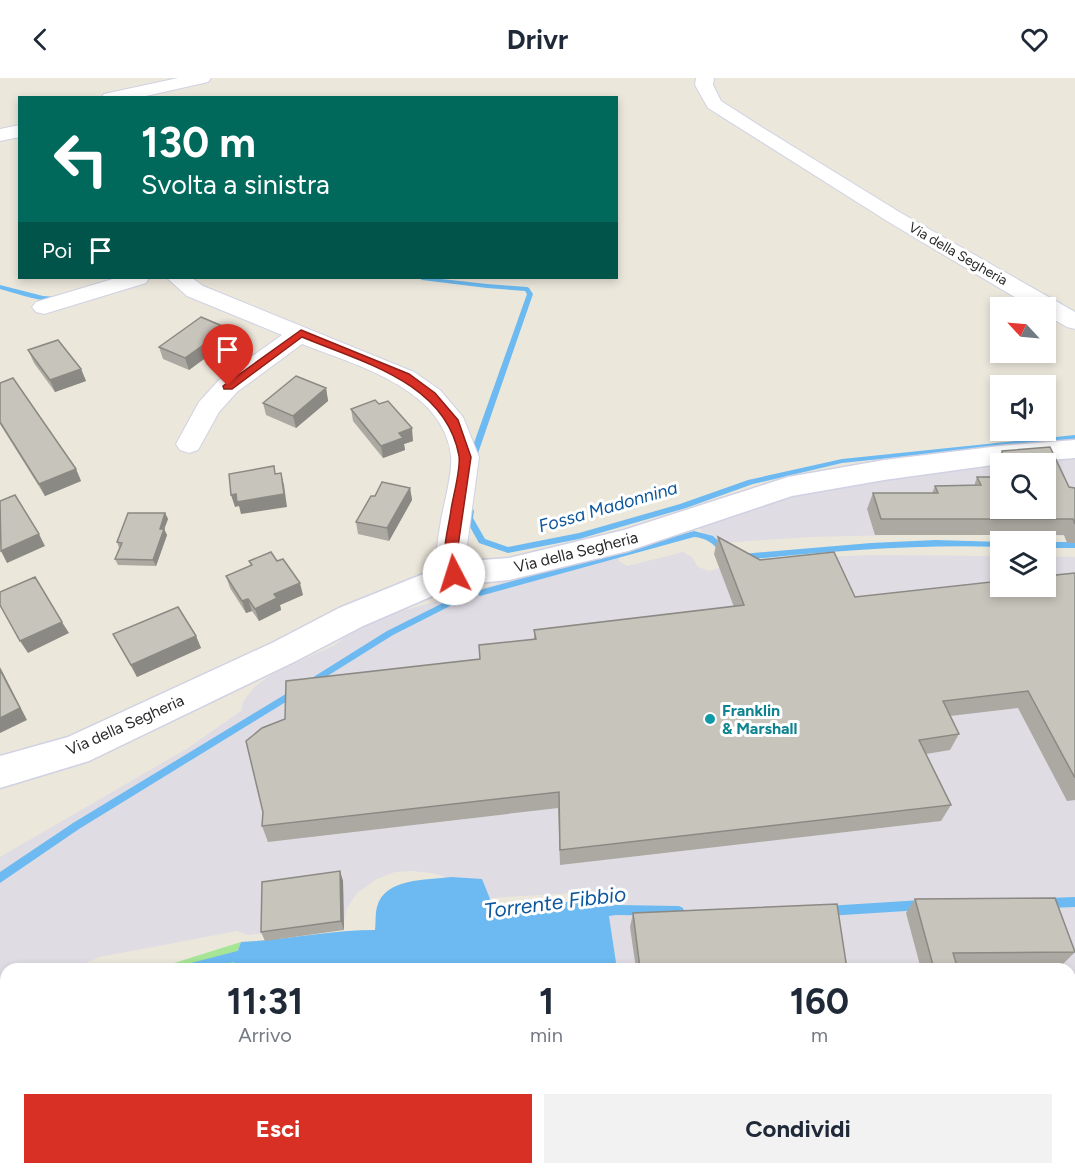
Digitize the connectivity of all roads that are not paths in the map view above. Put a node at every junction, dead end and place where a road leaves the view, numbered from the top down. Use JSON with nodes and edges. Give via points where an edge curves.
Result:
{"nodes":[{"id":1,"x":202,"y":78,"type":"edge"},
{"id":2,"x":705,"y":78,"type":"edge"},
{"id":3,"x":119,"y":96,"type":"edge"},
{"id":4,"x":18,"y":131,"type":"edge"},
{"id":5,"x":0,"y":135,"type":"edge"},
{"id":6,"x":135,"y":279,"type":"edge"},
{"id":7,"x":179,"y":279,"type":"edge"},
{"id":8,"x":44,"y":306,"type":"dead end"},
{"id":9,"x":1075,"y":322,"type":"edge"},
{"id":10,"x":301,"y":333,"type":"junction"},
{"id":11,"x":189,"y":444,"type":"dead end"},
{"id":12,"x":1075,"y":449,"type":"edge"},
{"id":13,"x":454,"y":574,"type":"junction"},
{"id":14,"x":0,"y":772,"type":"edge"}],
"edges":[{"from":1,"to":3,"type":"street"},
{"from":2,"to":9,"type":"street","name":"Via della Segheria","via":[[704,85],[714,104],[894,217]]},
{"from":4,"to":5,"type":"street"},
{"from":6,"to":8,"type":"street"},
{"from":7,"to":10,"type":"street","via":[[195,291]]},
{"from":10,"to":11,"type":"street","via":[[228,386],[208,408]]},
{"from":10,"to":13,"type":"street","via":[[405,377],[432,396],[454,423],[465,457],[450,560]]},
{"from":12,"to":13,"type":"street","name":"Via della Segheria","via":[[1000,454],[788,487],[628,540],[509,569]]},
{"from":13,"to":14,"type":"street","name":"Via della Segheria","via":[[351,617],[76,750]]}]}
